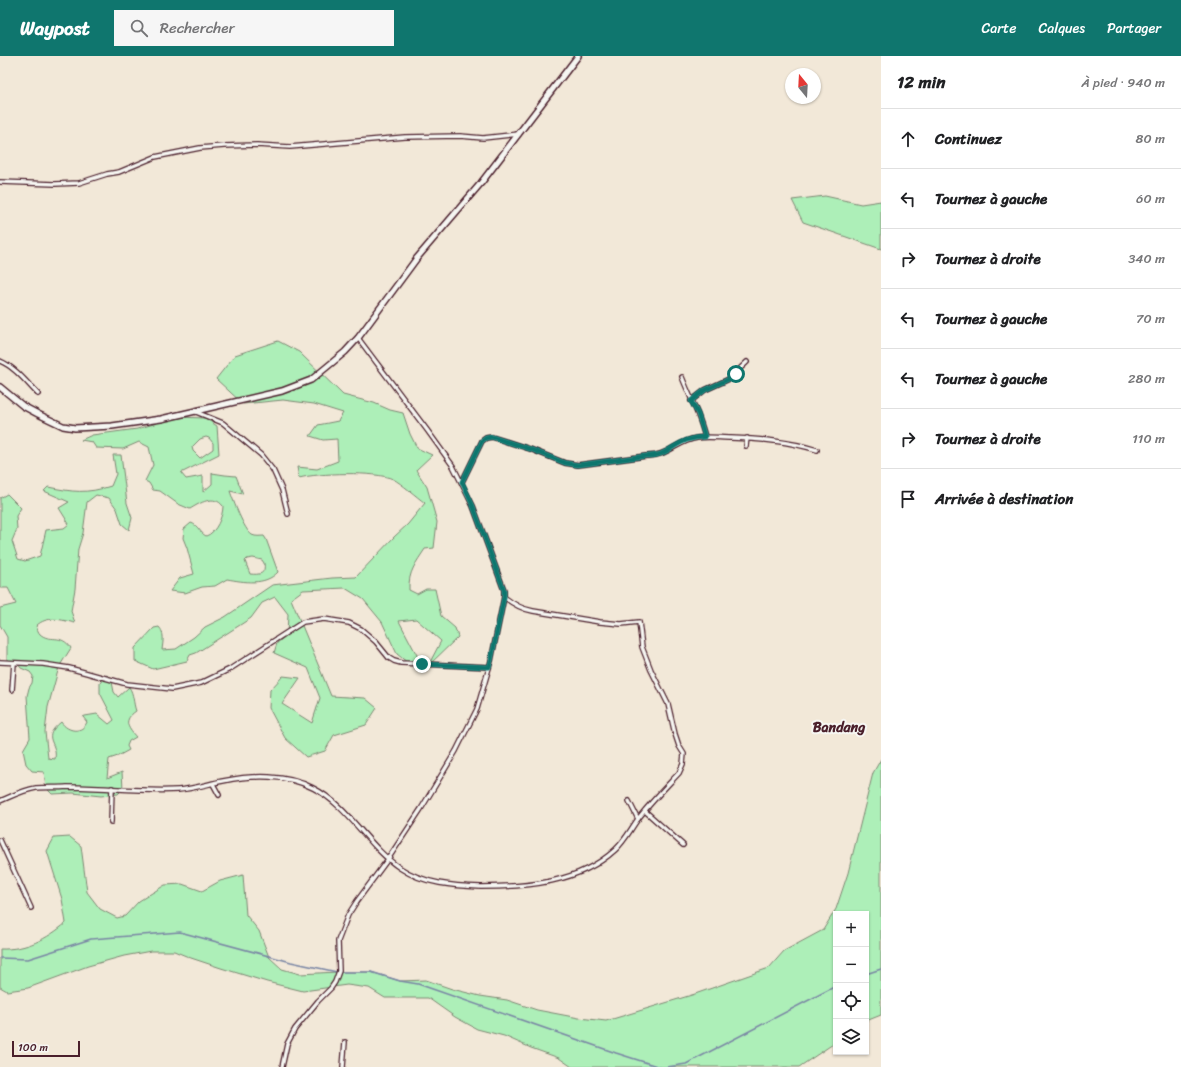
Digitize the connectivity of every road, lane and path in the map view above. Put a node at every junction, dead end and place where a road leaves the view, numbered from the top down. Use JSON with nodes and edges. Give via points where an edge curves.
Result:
{"nodes":[{"id":1,"x":578,"y":56,"type":"edge"},
{"id":2,"x":519,"y":134,"type":"junction"},
{"id":3,"x":0,"y":182,"type":"edge"},
{"id":4,"x":358,"y":338,"type":"junction"},
{"id":5,"x":0,"y":361,"type":"edge"},
{"id":6,"x":748,"y":362,"type":"dead end"},
{"id":7,"x":682,"y":377,"type":"dead end"},
{"id":8,"x":0,"y":387,"type":"edge"},
{"id":9,"x":38,"y":394,"type":"dead end"},
{"id":10,"x":691,"y":401,"type":"junction"},
{"id":11,"x":195,"y":411,"type":"junction"},
{"id":12,"x":705,"y":437,"type":"junction"},
{"id":13,"x":747,"y":438,"type":"junction"},
{"id":14,"x":746,"y":446,"type":"dead end"},
{"id":15,"x":817,"y":450,"type":"dead end"},
{"id":16,"x":462,"y":482,"type":"junction"},
{"id":17,"x":288,"y":514,"type":"dead end"},
{"id":18,"x":504,"y":597,"type":"junction"},
{"id":19,"x":0,"y":662,"type":"edge"},
{"id":20,"x":14,"y":663,"type":"junction"},
{"id":21,"x":489,"y":667,"type":"junction"},
{"id":22,"x":12,"y":690,"type":"dead end"},
{"id":23,"x":213,"y":784,"type":"junction"},
{"id":24,"x":112,"y":788,"type":"junction"},
{"id":25,"x":219,"y":795,"type":"dead end"},
{"id":26,"x":0,"y":801,"type":"edge"},
{"id":27,"x":629,"y":801,"type":"dead end"},
{"id":28,"x":645,"y":812,"type":"junction"},
{"id":29,"x":638,"y":819,"type":"junction"},
{"id":30,"x":111,"y":822,"type":"dead end"},
{"id":31,"x":0,"y":840,"type":"edge"},
{"id":32,"x":683,"y":846,"type":"dead end"},
{"id":33,"x":388,"y":859,"type":"junction"},
{"id":34,"x":31,"y":908,"type":"dead end"},
{"id":35,"x":345,"y":1042,"type":"dead end"},
{"id":36,"x":282,"y":1067,"type":"edge"},
{"id":37,"x":343,"y":1067,"type":"edge"}],
"edges":[{"from":1,"to":2,"type":"main road"},
{"from":2,"to":3,"type":"street","via":[[483,138],[405,137],[290,147],[257,145],[200,148],[155,157],[123,171],[79,183]]},
{"from":2,"to":4,"type":"main road","via":[[482,183],[417,258]]},
{"from":4,"to":11,"type":"main road","via":[[311,380],[282,391]]},
{"from":4,"to":16,"type":"street","via":[[443,452]]},
{"from":5,"to":9,"type":"street","via":[[25,380]]},
{"from":6,"to":10,"type":"street","via":[[729,379],[705,390]]},
{"from":7,"to":10,"type":"street"},
{"from":8,"to":11,"type":"main road","via":[[23,406],[63,426],[75,428],[112,426]]},
{"from":10,"to":12,"type":"street"},
{"from":11,"to":17,"type":"street","via":[[223,423],[261,455],[273,470],[282,490]]},
{"from":12,"to":13,"type":"street"},
{"from":12,"to":16,"type":"street","via":[[686,440],[666,453],[655,456],[578,465],[565,463],[492,437],[486,438],[482,441]]},
{"from":13,"to":14,"type":"street"},
{"from":13,"to":15,"type":"street"},
{"from":16,"to":18,"type":"street","via":[[486,539],[504,590]]},
{"from":18,"to":21,"type":"street"},
{"from":18,"to":28,"type":"street","via":[[524,610],[600,622],[639,622],[642,647],[668,704],[675,734],[684,754],[683,764],[678,773]]},
{"from":19,"to":20,"type":"street"},
{"from":20,"to":21,"type":"street","via":[[69,668],[127,684],[172,689],[201,683],[230,669],[303,622],[324,619],[350,623],[361,629],[394,661]]},
{"from":20,"to":22,"type":"street"},
{"from":21,"to":33,"type":"street","via":[[477,709],[456,751]]},
{"from":23,"to":24,"type":"street","via":[[179,790]]},
{"from":23,"to":25,"type":"street"},
{"from":23,"to":33,"type":"street","via":[[248,778],[276,778],[294,780],[313,788],[330,798]]},
{"from":24,"to":26,"type":"street","via":[[38,788],[23,791]]},
{"from":24,"to":30,"type":"street"},
{"from":27,"to":29,"type":"street"},
{"from":28,"to":29,"type":"street"},
{"from":28,"to":32,"type":"street"},
{"from":29,"to":33,"type":"street","via":[[616,850],[600,862],[573,874],[532,885],[449,885],[402,870]]},
{"from":31,"to":34,"type":"street"},
{"from":33,"to":36,"type":"street","via":[[348,915],[338,941],[339,971],[335,982],[295,1029],[287,1044]]},
{"from":35,"to":37,"type":"street"}]}
